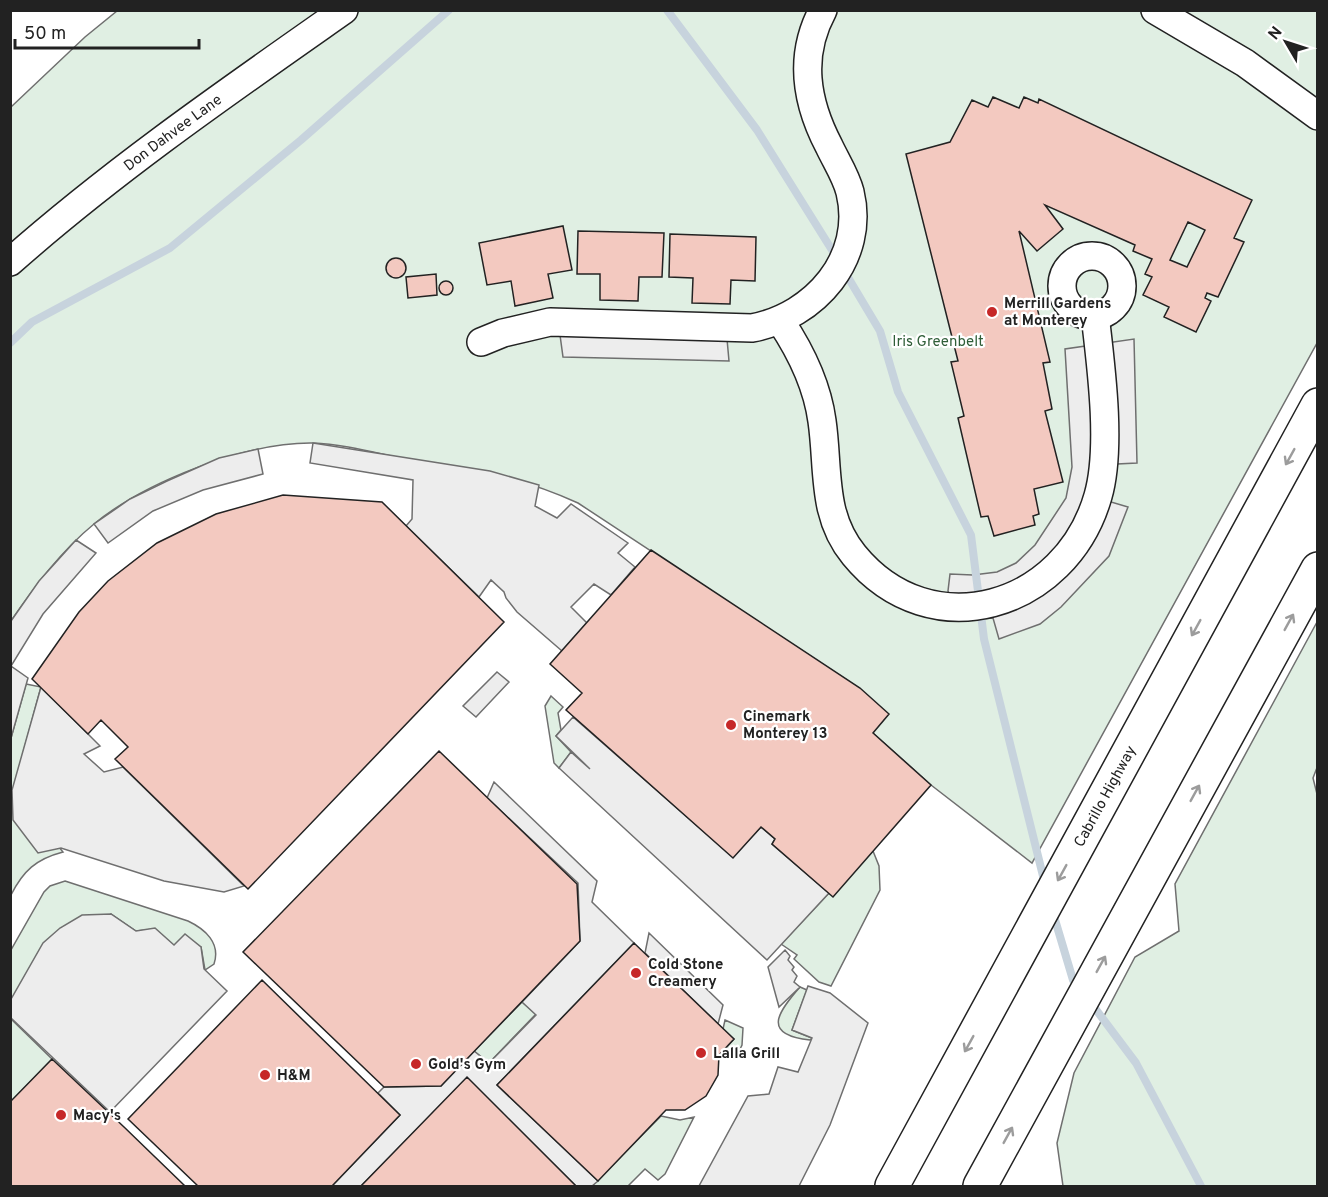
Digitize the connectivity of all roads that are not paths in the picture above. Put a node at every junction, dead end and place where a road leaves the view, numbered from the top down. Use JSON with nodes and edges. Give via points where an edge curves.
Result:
{"nodes":[{"id":1,"x":344,"y":10,"type":"edge"},
{"id":2,"x":823,"y":10,"type":"edge"},
{"id":3,"x":1163,"y":12,"type":"edge"},
{"id":4,"x":1317,"y":116,"type":"edge"},
{"id":5,"x":10,"y":262,"type":"edge"},
{"id":6,"x":1095,"y":315,"type":"dead end"},
{"id":7,"x":781,"y":321,"type":"junction"},
{"id":8,"x":481,"y":342,"type":"dead end"},
{"id":9,"x":1317,"y":405,"type":"edge"},
{"id":10,"x":1317,"y":569,"type":"edge"},
{"id":11,"x":891,"y":1186,"type":"edge"},
{"id":12,"x":980,"y":1186,"type":"edge"}],
"edges":[{"from":1,"to":5,"type":"street","name":"Don Dahvee Lane","via":[[224,95]]},
{"from":2,"to":7,"type":"street","via":[[808,52],[808,94],[850,189],[853,226],[846,256],[832,280],[807,304]]},
{"from":3,"to":4,"type":"street","via":[[1245,63]]},
{"from":6,"to":7,"type":"street","via":[[1103,460],[1102,479],[1091,516],[1070,549],[1041,579],[1007,599],[970,608],[929,605],[893,590],[865,567],[842,538],[826,491],[822,421],[811,378]]},
{"from":7,"to":8,"type":"street","via":[[752,328],[550,322]]},
{"from":9,"to":11,"type":"highway","name":"Cabrillo Highway","one_way":true},
{"from":12,"to":10,"type":"highway","one_way":true}]}
